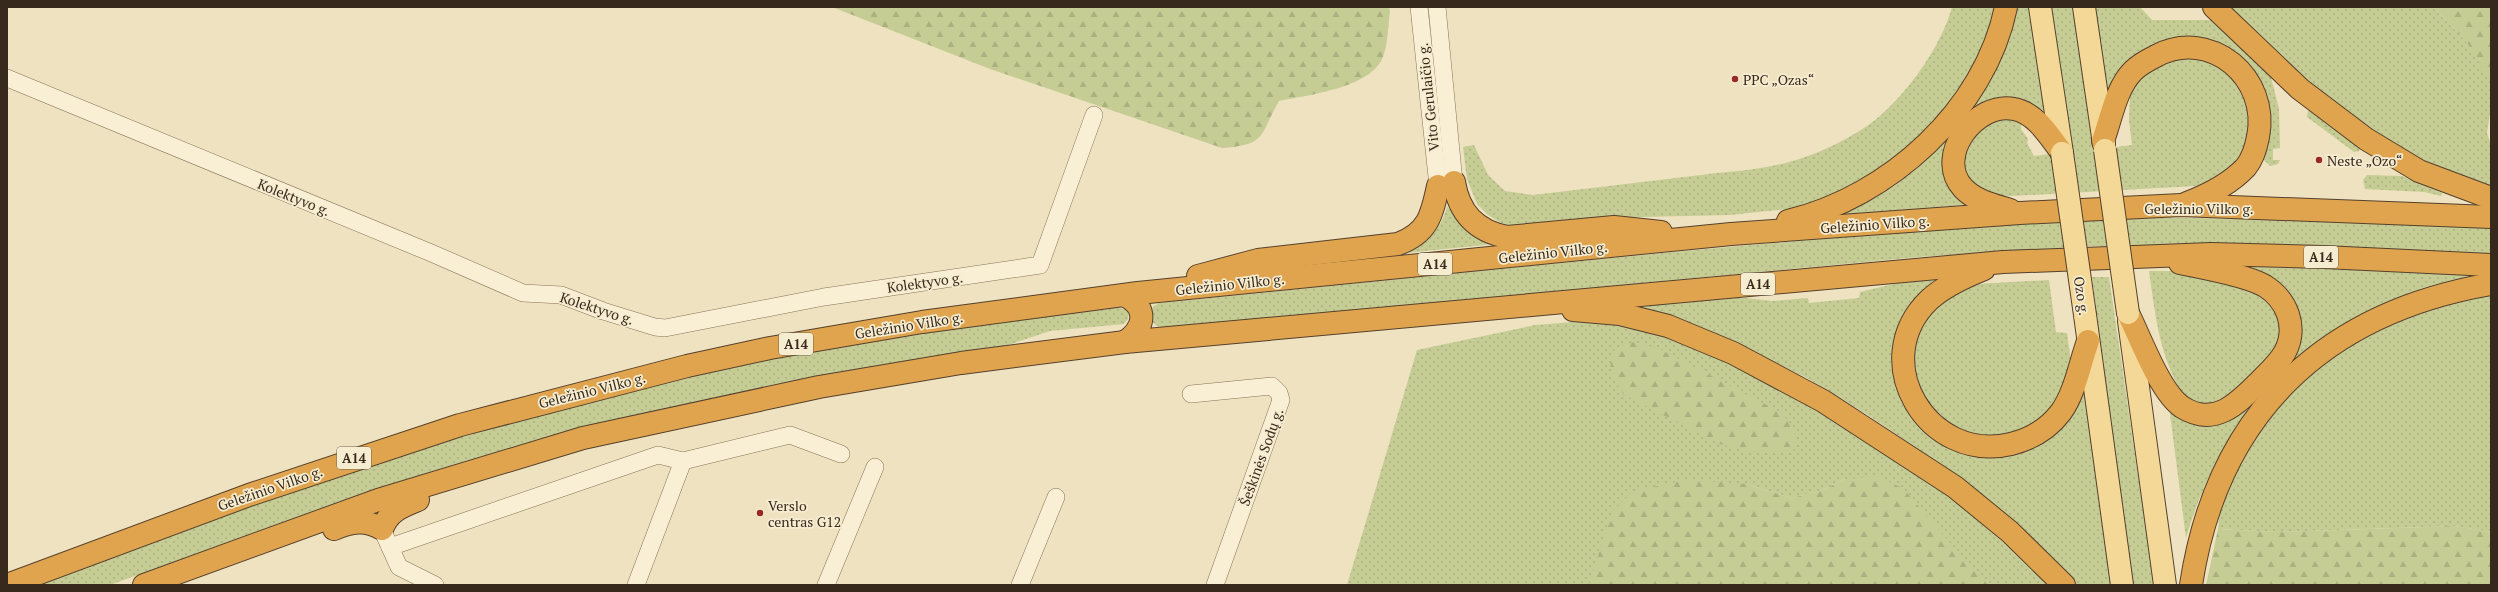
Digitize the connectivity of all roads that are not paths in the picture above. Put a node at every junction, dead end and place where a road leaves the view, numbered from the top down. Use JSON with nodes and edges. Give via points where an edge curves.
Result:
{"nodes":[{"id":1,"x":1419,"y":7,"type":"edge"},
{"id":2,"x":1436,"y":7,"type":"edge"},
{"id":3,"x":2006,"y":7,"type":"edge"},
{"id":4,"x":2040,"y":7,"type":"edge"},
{"id":5,"x":2084,"y":7,"type":"edge"},
{"id":6,"x":2214,"y":7,"type":"edge"},
{"id":7,"x":7,"y":78,"type":"edge"},
{"id":8,"x":1094,"y":115,"type":"dead end"},
{"id":9,"x":2104,"y":145,"type":"junction"},
{"id":10,"x":2062,"y":153,"type":"junction"},
{"id":11,"x":1446,"y":184,"type":"junction"},
{"id":12,"x":2491,"y":198,"type":"edge"},
{"id":13,"x":2181,"y":205,"type":"junction"},
{"id":14,"x":2020,"y":213,"type":"junction"},
{"id":15,"x":2491,"y":217,"type":"edge"},
{"id":16,"x":1731,"y":234,"type":"junction"},
{"id":17,"x":1706,"y":237,"type":"junction"},
{"id":18,"x":2152,"y":256,"type":"junction"},
{"id":19,"x":2003,"y":262,"type":"junction"},
{"id":20,"x":2491,"y":265,"type":"edge"},
{"id":21,"x":2491,"y":284,"type":"edge"},
{"id":22,"x":1131,"y":294,"type":"junction"},
{"id":23,"x":1514,"y":305,"type":"junction"},
{"id":24,"x":2128,"y":313,"type":"junction"},
{"id":25,"x":2088,"y":341,"type":"junction"},
{"id":26,"x":1125,"y":342,"type":"junction"},
{"id":27,"x":1191,"y":394,"type":"dead end"},
{"id":28,"x":841,"y":454,"type":"dead end"},
{"id":29,"x":683,"y":461,"type":"junction"},
{"id":30,"x":489,"y":467,"type":"junction"},
{"id":31,"x":875,"y":467,"type":"dead end"},
{"id":32,"x":1056,"y":497,"type":"dead end"},
{"id":33,"x":386,"y":538,"type":"junction"},
{"id":34,"x":257,"y":544,"type":"junction"},
{"id":35,"x":7,"y":584,"type":"edge"},
{"id":36,"x":144,"y":585,"type":"edge"},
{"id":37,"x":435,"y":585,"type":"edge"},
{"id":38,"x":636,"y":585,"type":"edge"},
{"id":39,"x":826,"y":585,"type":"edge"},
{"id":40,"x":1020,"y":585,"type":"edge"},
{"id":41,"x":1215,"y":585,"type":"edge"},
{"id":42,"x":2064,"y":585,"type":"edge"},
{"id":43,"x":2122,"y":585,"type":"edge"},
{"id":44,"x":2165,"y":585,"type":"edge"},
{"id":45,"x":2191,"y":585,"type":"edge"}],
"edges":[{"from":1,"to":11,"type":"street","name":"Vito Gerulaičio g."},
{"from":2,"to":11,"type":"street","name":"Vito Gerulaičio g."},
{"from":3,"to":16,"type":"highway","via":[[1996,43],[1966,98],[1947,122],[1899,168],[1868,187],[1808,216]]},
{"from":4,"to":10,"type":"main road","name":"Ozo g."},
{"from":5,"to":9,"type":"main road"},
{"from":6,"to":12,"type":"highway","via":[[2300,89],[2366,139],[2419,171]]},
{"from":7,"to":8,"type":"street","name":"Kolektyvo g.","via":[[429,252],[522,293],[561,295],[610,313],[665,328],[824,297],[1040,265]]},
{"from":9,"to":13,"type":"highway","via":[[2120,92],[2132,72],[2145,62],[2162,53],[2182,48],[2201,49],[2230,61],[2244,74],[2255,90],[2260,110],[2257,145],[2245,168],[2223,186]]},
{"from":9,"to":24,"type":"main road","bridge":true},
{"from":10,"to":14,"type":"highway","via":[[2038,123],[2015,109],[2000,108],[1988,111],[1963,134],[1956,146],[1954,160],[1962,188],[1971,196],[1986,203]]},
{"from":10,"to":25,"type":"main road","name":"Ozo g.","bridge":true},
{"from":11,"to":17,"type":"highway","via":[[1476,225],[1490,234],[1507,237],[1614,227]]},
{"from":11,"to":22,"type":"highway","via":[[1422,232],[1398,244],[1258,260]]},
{"from":13,"to":14,"type":"highway","name":"Geležinio Vilko g.","number":"A14"},
{"from":13,"to":15,"type":"highway","name":"Geležinio Vilko g.","number":"A14"},
{"from":14,"to":16,"type":"highway","name":"Geležinio Vilko g.","number":"A14"},
{"from":16,"to":17,"type":"highway","name":"Geležinio Vilko g.","number":"A14"},
{"from":17,"to":22,"type":"highway","name":"Geležinio Vilko g.","number":"A14"},
{"from":18,"to":19,"type":"highway","number":"A14"},
{"from":18,"to":20,"type":"highway","number":"A14","via":[[2211,254]]},
{"from":18,"to":24,"type":"highway","via":[[2263,285],[2277,296],[2287,309],[2290,324],[2288,346],[2273,368],[2232,408],[2219,413],[2202,414],[2181,406],[2171,396]]},
{"from":19,"to":23,"type":"highway","number":"A14"},
{"from":19,"to":25,"type":"highway","via":[[1946,287],[1928,301],[1908,332],[1904,358],[1908,390],[1930,423],[1962,444],[1981,448],[2019,442],[2036,434],[2049,424],[2066,404]]},
{"from":21,"to":45,"type":"highway","via":[[2434,296],[2400,307],[2358,328],[2324,348],[2278,391],[2249,428],[2215,494],[2196,554]]},
{"from":22,"to":26,"type":"highway","via":[[1142,316],[1136,335]]},
{"from":22,"to":35,"type":"highway","name":"Geležinio Vilko g.","number":"A14","via":[[922,322],[770,348],[582,392],[460,425],[358,457]]},
{"from":23,"to":26,"type":"highway","number":"A14"},
{"from":23,"to":42,"type":"highway","via":[[1620,314],[1643,319],[1668,326],[1733,353],[1828,404],[1955,487],[2010,532]]},
{"from":24,"to":44,"type":"main road"},
{"from":25,"to":43,"type":"main road","name":"Ozo g."},
{"from":26,"to":30,"type":"highway","number":"A14","via":[[961,363],[819,387],[583,438]]},
{"from":27,"to":41,"type":"street","name":"Šeškinės Sodų g.","via":[[1272,386],[1279,392],[1281,400]]},
{"from":28,"to":29,"type":"street","via":[[790,435]]},
{"from":29,"to":33,"type":"street","via":[[658,455]]},
{"from":29,"to":38,"type":"street"},
{"from":30,"to":33,"type":"highway","via":[[455,489],[395,509],[386,518]]},
{"from":30,"to":34,"type":"highway","number":"A14","via":[[378,500]]},
{"from":31,"to":39,"type":"street"},
{"from":32,"to":40,"type":"street"},
{"from":33,"to":34,"type":"highway","via":[[367,523],[349,523],[299,540]]},
{"from":33,"to":37,"type":"street","via":[[399,567]]},
{"from":34,"to":36,"type":"highway","number":"A14"}]}
